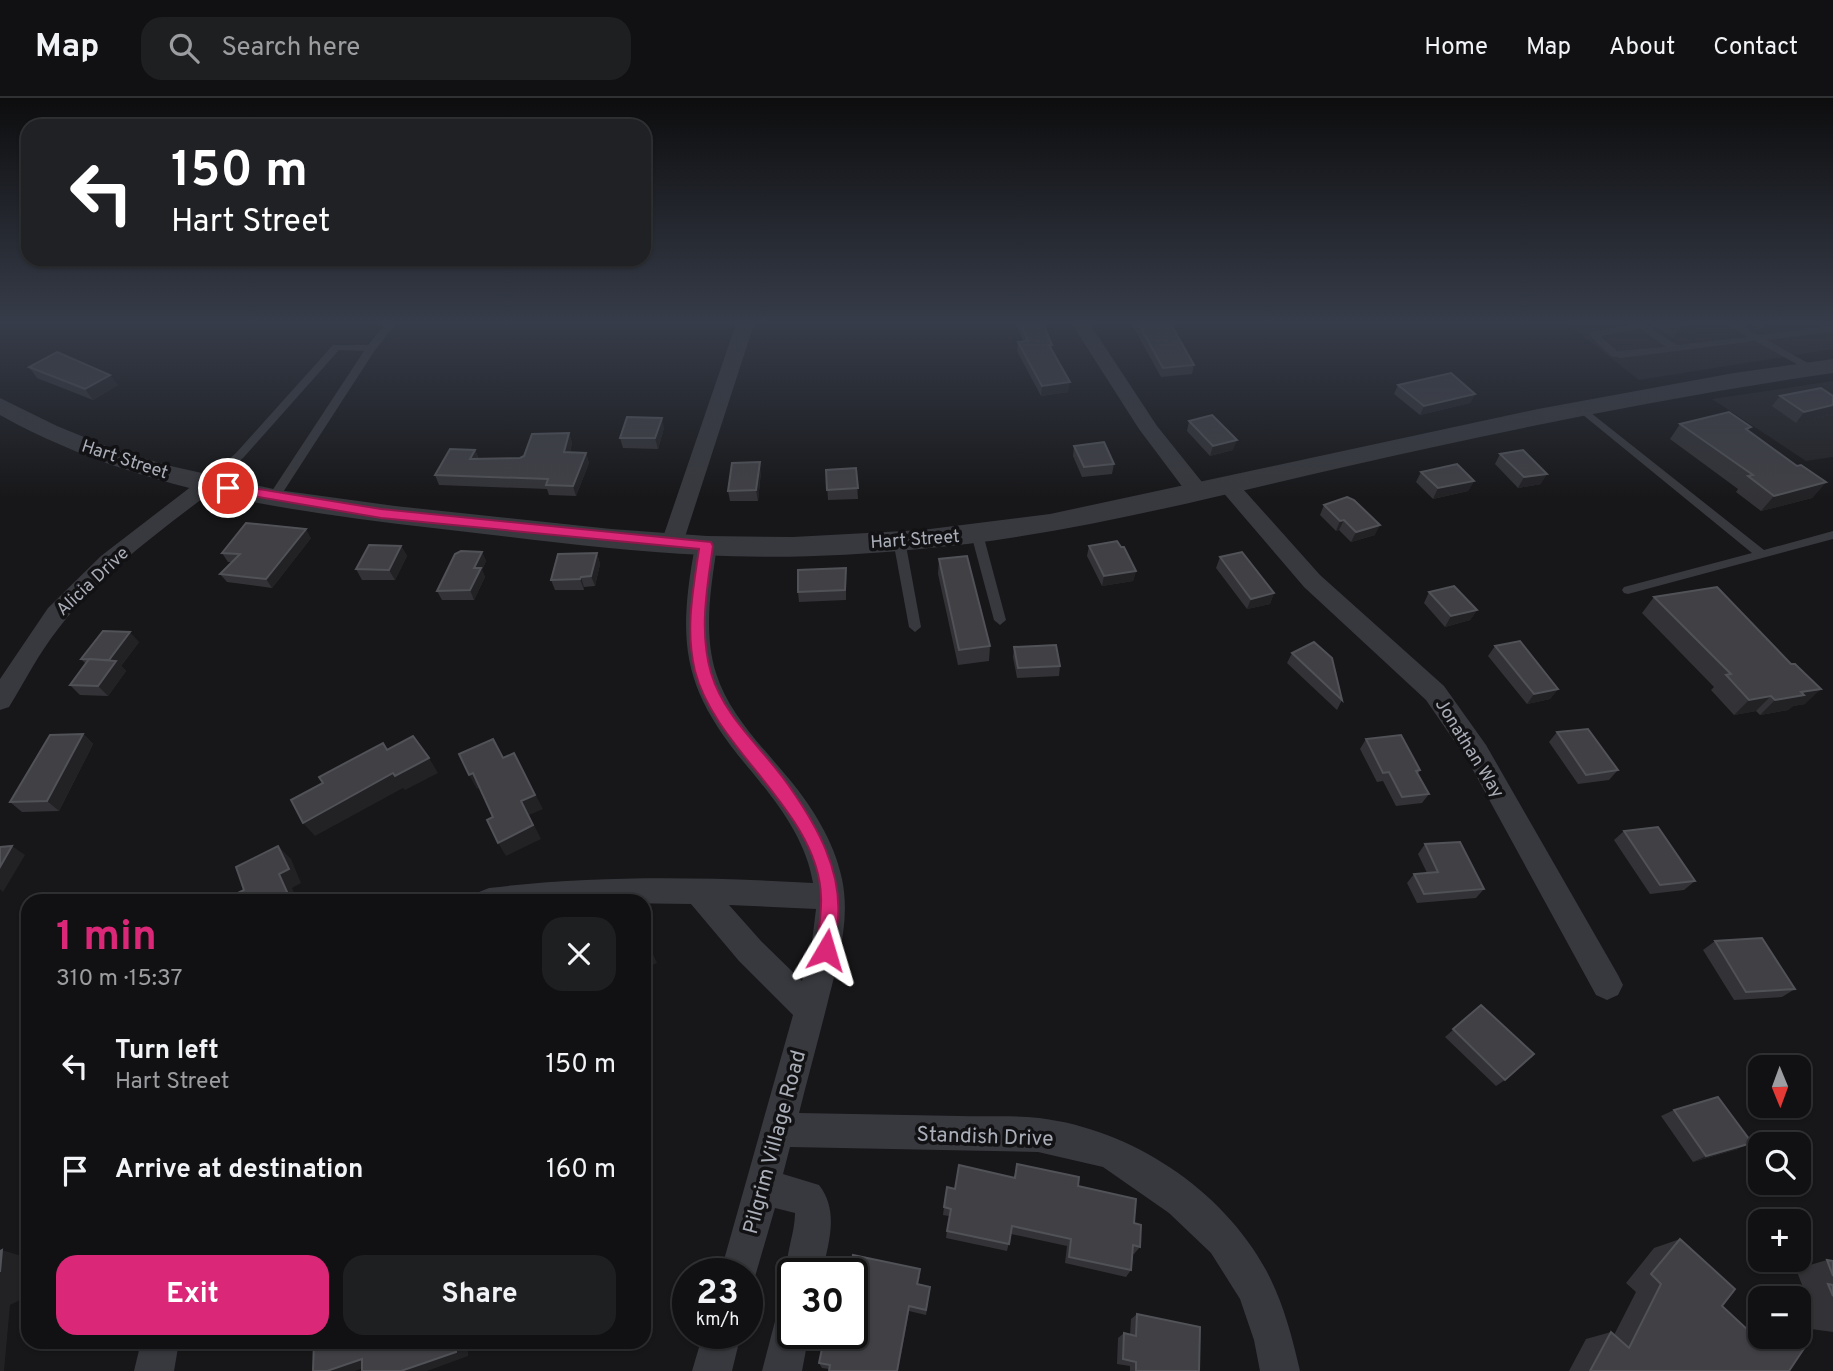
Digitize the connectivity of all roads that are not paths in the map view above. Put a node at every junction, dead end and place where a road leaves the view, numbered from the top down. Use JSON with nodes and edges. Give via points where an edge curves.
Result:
{"nodes":[{"id":1,"x":306,"y":380,"type":"edge"},
{"id":2,"x":350,"y":380,"type":"edge"},
{"id":3,"x":726,"y":380,"type":"edge"},
{"id":4,"x":1117,"y":380,"type":"edge"},
{"id":5,"x":1747,"y":380,"type":"edge"},
{"id":6,"x":0,"y":405,"type":"edge"},
{"id":7,"x":1581,"y":408,"type":"junction"},
{"id":8,"x":208,"y":484,"type":"junction"},
{"id":9,"x":1228,"y":485,"type":"junction"},
{"id":10,"x":1198,"y":492,"type":"junction"},
{"id":11,"x":274,"y":497,"type":"junction"},
{"id":12,"x":977,"y":534,"type":"junction"},
{"id":13,"x":1833,"y":534,"type":"edge"},
{"id":14,"x":899,"y":540,"type":"junction"},
{"id":15,"x":672,"y":543,"type":"junction"},
{"id":16,"x":706,"y":546,"type":"junction"},
{"id":17,"x":1760,"y":553,"type":"junction"},
{"id":18,"x":1628,"y":590,"type":"dead end"},
{"id":19,"x":1000,"y":620,"type":"dead end"},
{"id":20,"x":915,"y":626,"type":"dead end"},
{"id":21,"x":0,"y":700,"type":"edge"},
{"id":22,"x":698,"y":890,"type":"junction"},
{"id":23,"x":550,"y":894,"type":"edge"},
{"id":24,"x":830,"y":897,"type":"junction"},
{"id":25,"x":1607,"y":985,"type":"dead end"},
{"id":26,"x":810,"y":1010,"type":"junction"},
{"id":27,"x":778,"y":1130,"type":"junction"},
{"id":28,"x":762,"y":1189,"type":"junction"},
{"id":29,"x":743,"y":1258,"type":"edge"},
{"id":30,"x":806,"y":1258,"type":"edge"},
{"id":31,"x":159,"y":1349,"type":"edge"},
{"id":32,"x":718,"y":1349,"type":"edge"},
{"id":33,"x":787,"y":1349,"type":"edge"},
{"id":34,"x":154,"y":1371,"type":"edge"},
{"id":35,"x":712,"y":1371,"type":"edge"},
{"id":36,"x":782,"y":1371,"type":"edge"},
{"id":37,"x":1280,"y":1371,"type":"edge"}],
"edges":[{"from":1,"to":8,"type":"lane"},
{"from":2,"to":11,"type":"lane"},
{"from":3,"to":15,"type":"street"},
{"from":4,"to":10,"type":"street"},
{"from":5,"to":7,"type":"street","name":"Hart Street"},
{"from":6,"to":8,"type":"street","name":"Hart Street","via":[[88,448]]},
{"from":7,"to":9,"type":"street","name":"Hart Street"},
{"from":7,"to":17,"type":"lane"},
{"from":8,"to":11,"type":"street","name":"Hart Street"},
{"from":8,"to":21,"type":"street","name":"Alicia Drive","via":[[72,596],[40,635]]},
{"from":9,"to":10,"type":"street","name":"Hart Street"},
{"from":9,"to":25,"type":"street","name":"Jonathan Way","via":[[1312,581],[1435,693],[1477,753]]},
{"from":10,"to":12,"type":"street","name":"Hart Street"},
{"from":11,"to":15,"type":"street","name":"Hart Street","via":[[381,514]]},
{"from":12,"to":14,"type":"street","name":"Hart Street"},
{"from":12,"to":19,"type":"lane"},
{"from":13,"to":17,"type":"lane"},
{"from":14,"to":16,"type":"street","name":"Hart Street"},
{"from":14,"to":20,"type":"lane"},
{"from":15,"to":16,"type":"street","name":"Hart Street"},
{"from":16,"to":24,"type":"street","name":"Pilgrim Village Road","via":[[698,605],[703,673],[733,731],[806,827]]},
{"from":17,"to":18,"type":"lane"},
{"from":22,"to":23,"type":"street"},
{"from":22,"to":24,"type":"street"},
{"from":22,"to":26,"type":"street","via":[[750,951]]},
{"from":24,"to":26,"type":"street","name":"Pilgrim Village Road","via":[[826,950]]},
{"from":26,"to":27,"type":"street","name":"Pilgrim Village Road"},
{"from":27,"to":28,"type":"street","name":"Pilgrim Village Road"},
{"from":27,"to":37,"type":"street","name":"Standish Drive","via":[[1038,1135],[1104,1150],[1187,1203],[1234,1250],[1265,1312]]},
{"from":28,"to":29,"type":"street","name":"Pilgrim Village Road"},
{"from":28,"to":30,"type":"street","via":[[806,1198],[813,1207]]},
{"from":31,"to":34,"type":"street"},
{"from":32,"to":35,"type":"street"},
{"from":33,"to":36,"type":"street"}]}
